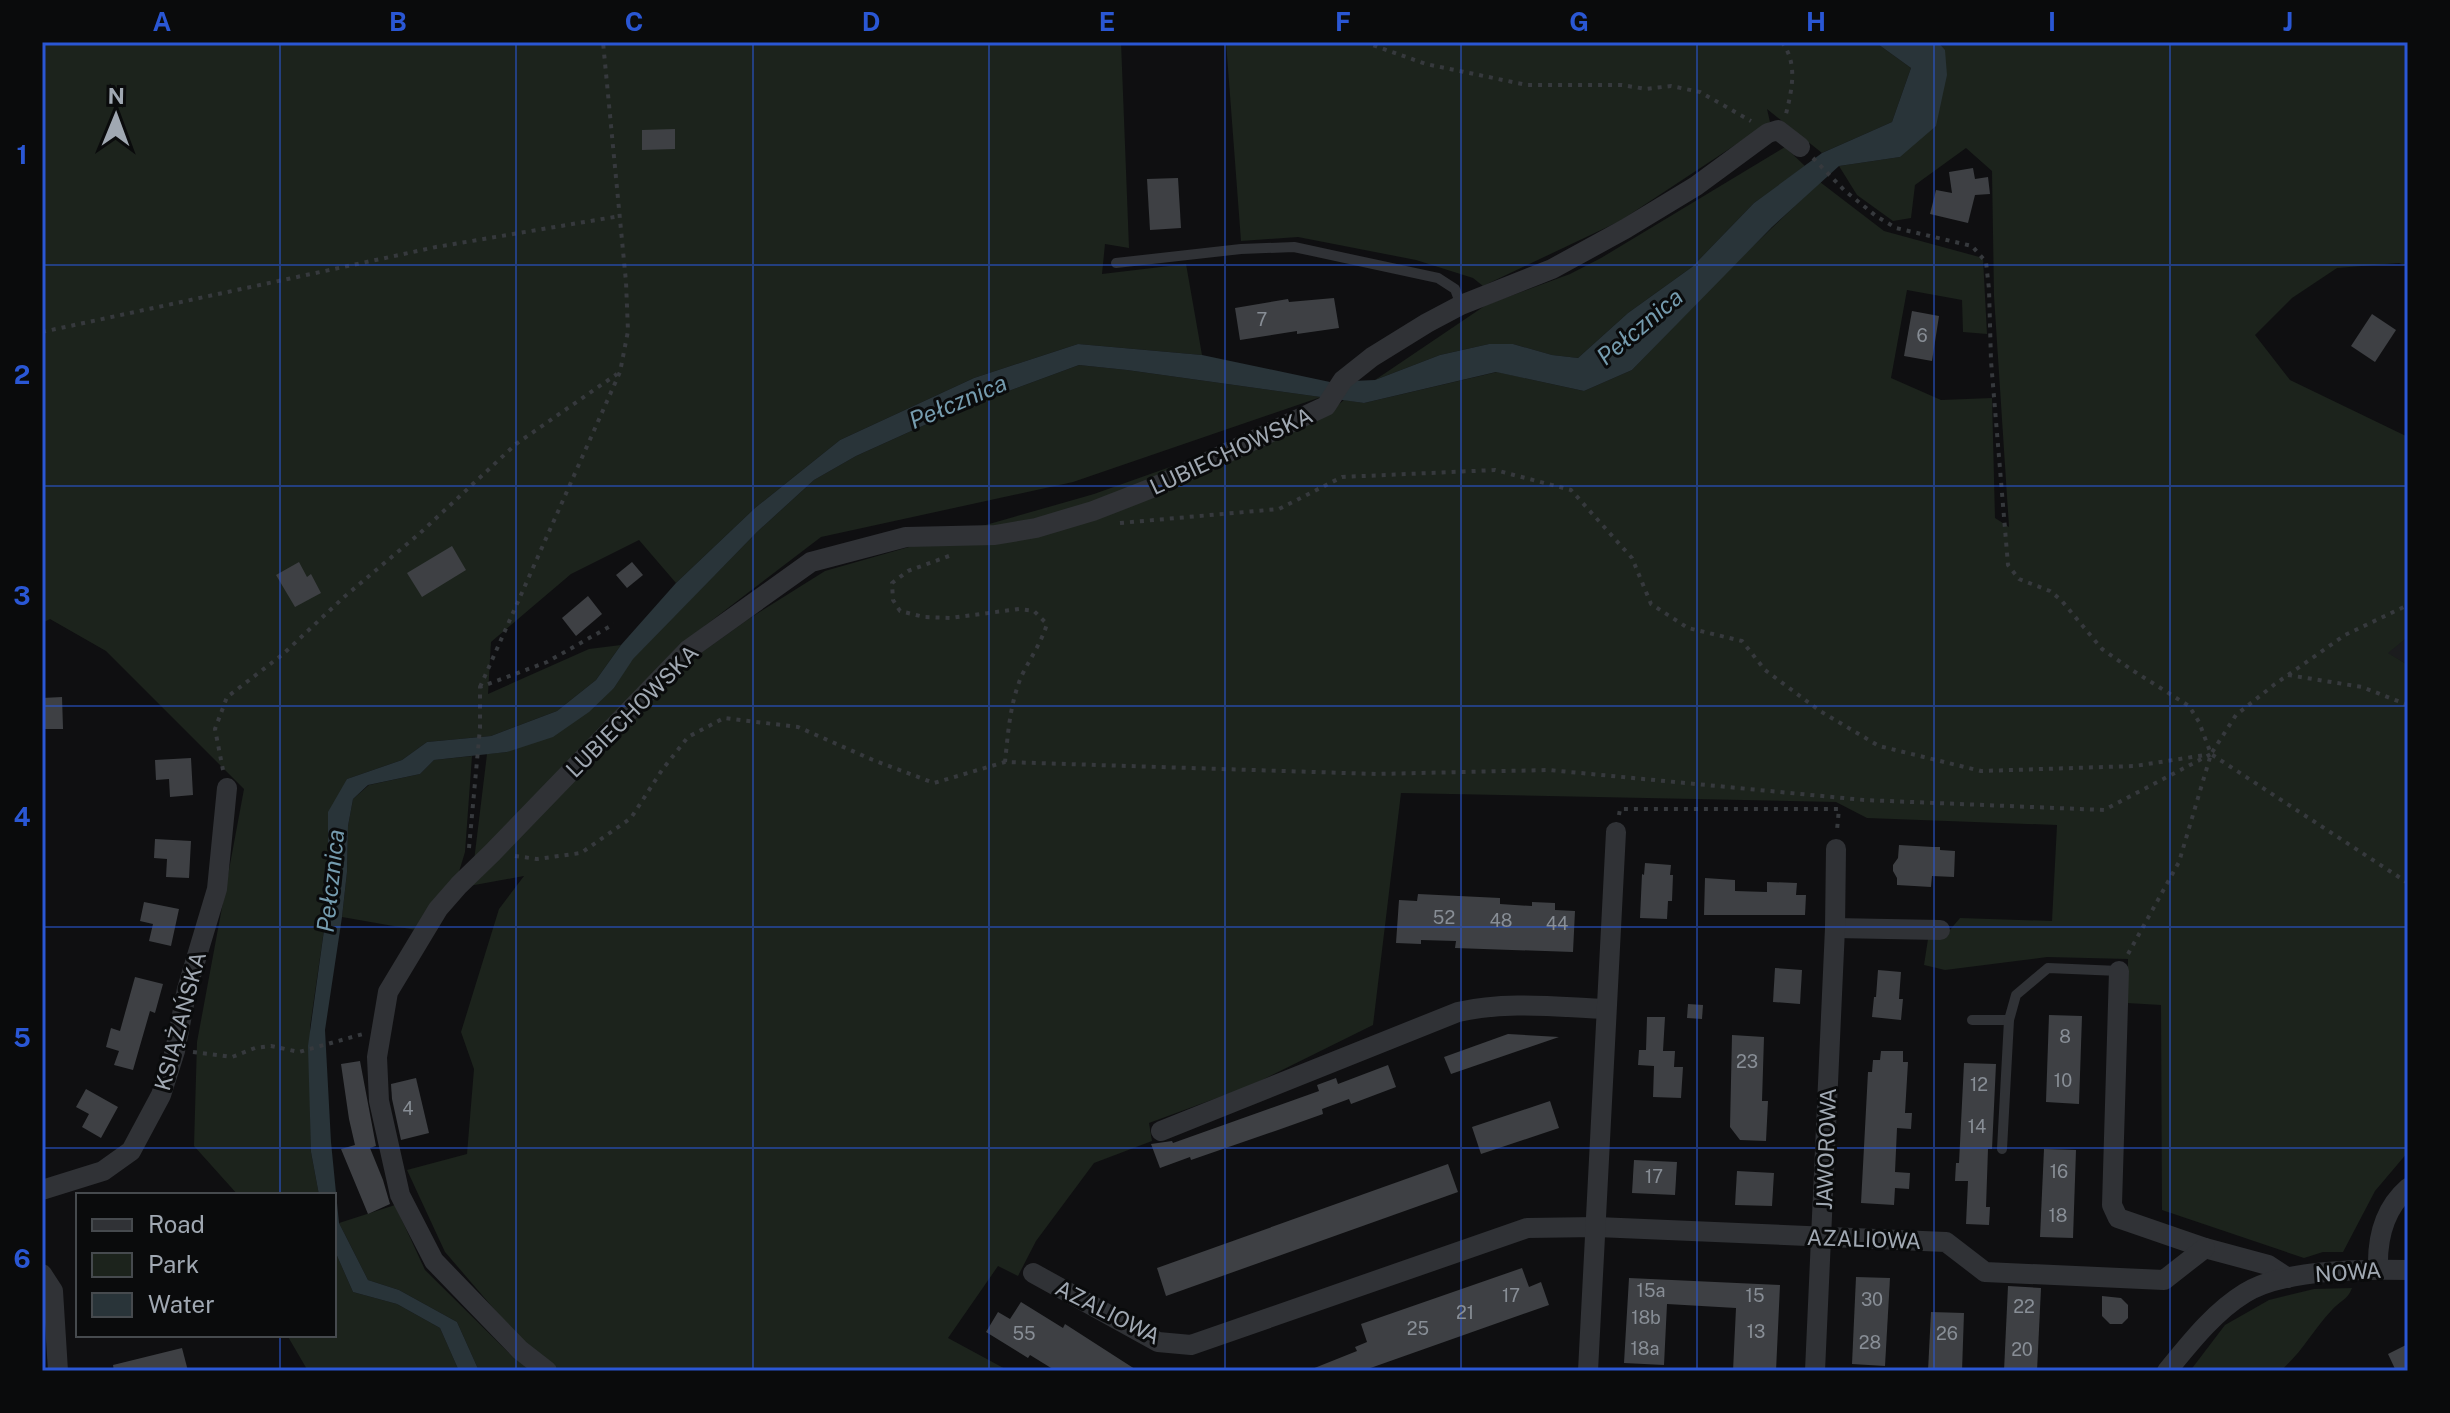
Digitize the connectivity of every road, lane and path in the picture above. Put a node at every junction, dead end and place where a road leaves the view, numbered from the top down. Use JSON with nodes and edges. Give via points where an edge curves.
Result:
{"nodes":[{"id":1,"x":603,"y":42,"type":"edge"},
{"id":2,"x":1364,"y":42,"type":"edge"},
{"id":3,"x":1782,"y":42,"type":"edge"},
{"id":4,"x":1773,"y":132,"type":"junction"},
{"id":5,"x":1800,"y":147,"type":"dead end"},
{"id":6,"x":1831,"y":175,"type":"dead end"},
{"id":7,"x":620,"y":216,"type":"junction"},
{"id":8,"x":1116,"y":263,"type":"dead end"},
{"id":9,"x":1461,"y":305,"type":"junction"},
{"id":10,"x":42,"y":332,"type":"edge"},
{"id":11,"x":620,"y":372,"type":"junction"},
{"id":12,"x":1107,"y":524,"type":"dead end"},
{"id":13,"x":959,"y":551,"type":"dead end"},
{"id":14,"x":2408,"y":605,"type":"edge"},
{"id":15,"x":614,"y":624,"type":"dead end"},
{"id":16,"x":2288,"y":675,"type":"junction"},
{"id":17,"x":480,"y":687,"type":"junction"},
{"id":18,"x":2408,"y":705,"type":"edge"},
{"id":19,"x":2211,"y":754,"type":"junction"},
{"id":20,"x":1005,"y":762,"type":"junction"},
{"id":21,"x":227,"y":788,"type":"joint"},
{"id":22,"x":1616,"y":832,"type":"joint"},
{"id":23,"x":1836,"y":849,"type":"joint"},
{"id":24,"x":492,"y":853,"type":"junction"},
{"id":25,"x":2408,"y":883,"type":"edge"},
{"id":26,"x":459,"y":885,"type":"junction"},
{"id":27,"x":1835,"y":928,"type":"junction"},
{"id":28,"x":1940,"y":930,"type":"dead end"},
{"id":29,"x":2119,"y":971,"type":"junction"},
{"id":30,"x":1606,"y":1009,"type":"junction"},
{"id":31,"x":1972,"y":1020,"type":"dead end"},
{"id":32,"x":2009,"y":1020,"type":"junction"},
{"id":33,"x":343,"y":1039,"type":"dead end"},
{"id":34,"x":175,"y":1051,"type":"junction"},
{"id":35,"x":1161,"y":1131,"type":"dead end"},
{"id":36,"x":2002,"y":1149,"type":"dead end"},
{"id":37,"x":2408,"y":1188,"type":"edge"},
{"id":38,"x":42,"y":1190,"type":"edge"},
{"id":39,"x":1597,"y":1227,"type":"junction"},
{"id":40,"x":1823,"y":1238,"type":"junction"},
{"id":41,"x":2205,"y":1248,"type":"junction"},
{"id":42,"x":2378,"y":1269,"type":"junction"},
{"id":43,"x":2408,"y":1270,"type":"edge"},
{"id":44,"x":1033,"y":1273,"type":"dead end"},
{"id":45,"x":42,"y":1274,"type":"edge"},
{"id":46,"x":2288,"y":1278,"type":"junction"},
{"id":47,"x":58,"y":1371,"type":"edge"},
{"id":48,"x":547,"y":1371,"type":"edge"},
{"id":49,"x":1588,"y":1371,"type":"edge"},
{"id":50,"x":1815,"y":1371,"type":"edge"},
{"id":51,"x":2167,"y":1371,"type":"edge"}],
"edges":[{"from":1,"to":7,"type":"path"},
{"from":2,"to":4,"type":"path","via":[[1426,64],[1527,85],[1671,86],[1700,92]]},
{"from":3,"to":4,"type":"path","via":[[1792,61],[1792,85],[1786,113]]},
{"from":4,"to":5,"type":"street"},
{"from":4,"to":9,"type":"street","name":"LUBIECHOWSKA","via":[[1625,229],[1552,269]]},
{"from":6,"to":19,"type":"path","via":[[1865,208],[1896,228],[1972,246],[1986,262],[2008,565],[2019,579],[2061,600],[2102,649],[2189,706]]},
{"from":7,"to":10,"type":"path","via":[[436,247]]},
{"from":7,"to":11,"type":"path","via":[[628,331]]},
{"from":8,"to":9,"type":"lane","via":[[1294,247],[1438,278],[1455,289]]},
{"from":9,"to":24,"type":"street","name":"LUBIECHOWSKA","via":[[1383,350],[1343,380],[1326,406],[1152,488],[1036,528],[995,535],[906,537],[811,562],[688,650]]},
{"from":11,"to":17,"type":"path"},
{"from":11,"to":21,"type":"path","via":[[516,444],[282,655],[227,697],[215,729]]},
{"from":12,"to":19,"type":"path","via":[[1279,509],[1342,477],[1495,470],[1571,490],[1632,558],[1651,604],[1688,628],[1742,641],[1765,670],[1879,746],[1981,771],[2135,766]]},
{"from":13,"to":20,"type":"path","via":[[908,571],[892,583],[893,600],[900,611],[924,617],[1019,609],[1034,611],[1047,624],[1021,677]]},
{"from":14,"to":16,"type":"path","via":[[2345,635]]},
{"from":15,"to":17,"type":"path","via":[[547,662]]},
{"from":16,"to":18,"type":"path","via":[[2362,687]]},
{"from":16,"to":19,"type":"path","via":[[2236,715]]},
{"from":17,"to":26,"type":"path","via":[[469,858]]},
{"from":19,"to":20,"type":"path","via":[[2104,810],[1864,800],[1549,770],[1376,774]]},
{"from":19,"to":25,"type":"path"},
{"from":19,"to":29,"type":"path","via":[[2179,862]]},
{"from":20,"to":24,"type":"path","via":[[934,783],[798,727],[724,718],[688,737],[631,818],[581,853],[537,859]]},
{"from":21,"to":34,"type":"street","name":"KSIĄŻAŃSKA","via":[[217,889]]},
{"from":22,"to":23,"type":"path","via":[[1620,809],[1839,809]]},
{"from":22,"to":30,"type":"street"},
{"from":23,"to":27,"type":"street","name":"JAWOROWA"},
{"from":24,"to":26,"type":"street","name":"LUBIECHOWSKA"},
{"from":26,"to":48,"type":"street","name":"LUBIECHOWSKA","via":[[438,909],[388,992],[377,1057],[379,1101],[400,1195],[434,1261]]},
{"from":27,"to":28,"type":"street"},
{"from":27,"to":40,"type":"street","name":"JAWOROWA"},
{"from":29,"to":32,"type":"lane","via":[[2048,968],[2016,995]]},
{"from":29,"to":41,"type":"street","via":[[2112,1205],[2118,1218]]},
{"from":30,"to":35,"type":"street","via":[[1518,1005],[1458,1012]]},
{"from":30,"to":39,"type":"street"},
{"from":31,"to":32,"type":"lane"},
{"from":32,"to":36,"type":"lane"},
{"from":33,"to":34,"type":"path","via":[[299,1052],[271,1046],[232,1057]]},
{"from":34,"to":38,"type":"street","name":"KSIĄŻAŃSKA","via":[[161,1095],[131,1151],[103,1171]]},
{"from":37,"to":42,"type":"street","via":[[2391,1207],[2381,1230]]},
{"from":39,"to":40,"type":"street","name":"AZALIOWA"},
{"from":39,"to":44,"type":"street","name":"AZALIOWA","via":[[1527,1228],[1191,1345],[1158,1342]]},
{"from":39,"to":49,"type":"street"},
{"from":40,"to":41,"type":"street","name":"AZALIOWA","via":[[1946,1242],[1985,1272],[2164,1280]]},
{"from":40,"to":50,"type":"street","name":"JAWOROWA"},
{"from":41,"to":46,"type":"street","via":[[2268,1265]]},
{"from":42,"to":43,"type":"street","name":"NOWA"},
{"from":42,"to":46,"type":"street","name":"NOWA"},
{"from":45,"to":47,"type":"street","via":[[53,1291]]},
{"from":46,"to":51,"type":"street","name":"NOWA","via":[[2246,1292],[2201,1329]]}]}
